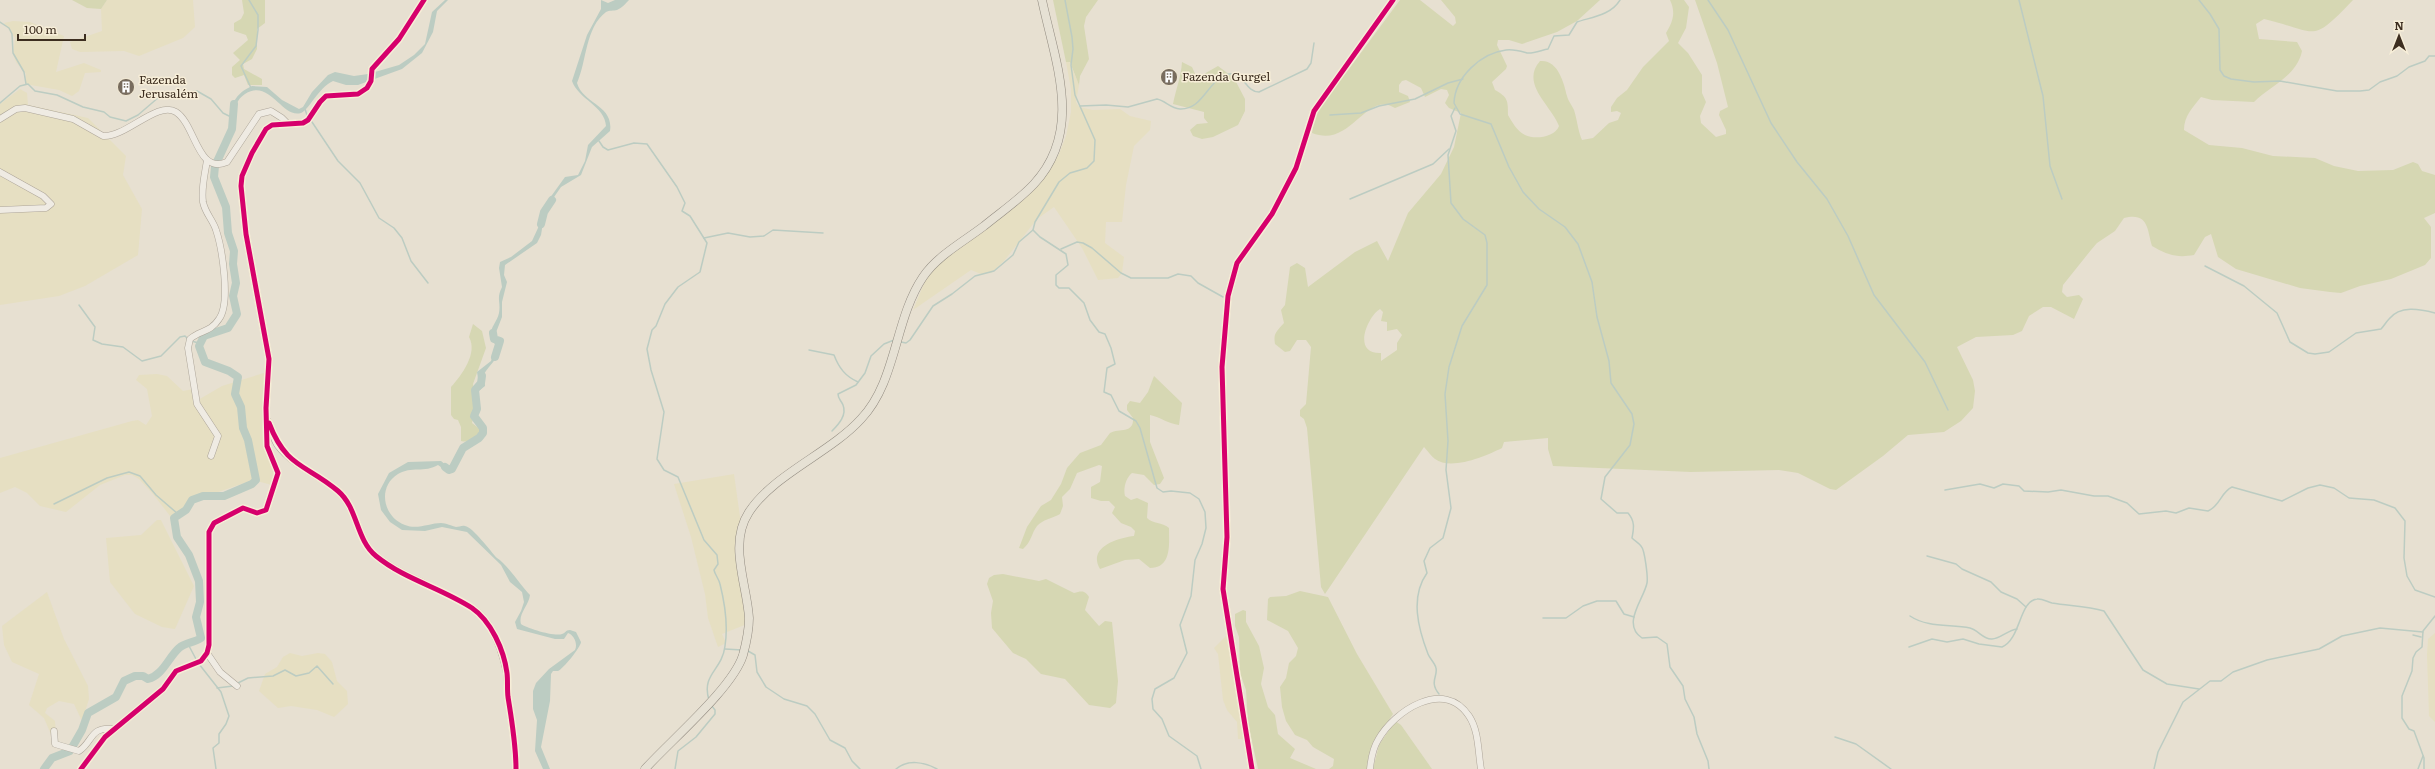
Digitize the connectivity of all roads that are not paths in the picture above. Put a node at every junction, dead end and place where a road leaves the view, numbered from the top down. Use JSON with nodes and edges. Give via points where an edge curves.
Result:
{"nodes":[{"id":1,"x":424,"y":0,"type":"edge"},
{"id":2,"x":1042,"y":0,"type":"edge"},
{"id":3,"x":1393,"y":0,"type":"edge"},
{"id":4,"x":0,"y":119,"type":"edge"},
{"id":5,"x":286,"y":124,"type":"junction"},
{"id":6,"x":213,"y":162,"type":"junction"},
{"id":7,"x":0,"y":172,"type":"edge"},
{"id":8,"x":0,"y":210,"type":"edge"},
{"id":9,"x":266,"y":417,"type":"junction"},
{"id":10,"x":211,"y":456,"type":"dead end"},
{"id":11,"x":207,"y":652,"type":"junction"},
{"id":12,"x":237,"y":686,"type":"dead end"},
{"id":13,"x":113,"y":729,"type":"junction"},
{"id":14,"x":54,"y":731,"type":"dead end"},
{"id":15,"x":81,"y":769,"type":"edge"},
{"id":16,"x":516,"y":769,"type":"edge"},
{"id":17,"x":645,"y":769,"type":"edge"},
{"id":18,"x":1252,"y":769,"type":"edge"},
{"id":19,"x":1370,"y":769,"type":"edge"},
{"id":20,"x":1481,"y":769,"type":"edge"}],
"edges":[{"from":1,"to":5,"type":"street","via":[[399,39],[376,63],[367,88],[358,94],[326,96],[308,120]]},
{"from":2,"to":17,"type":"main road","via":[[1062,90],[1063,126],[1053,155],[1043,173],[1030,188],[947,253],[924,276],[913,295],[885,376],[869,410],[851,429],[769,490],[748,514],[739,547],[749,620],[742,658],[732,677]]},
{"from":3,"to":18,"type":"street","via":[[1314,111],[1296,168],[1272,214],[1237,263],[1228,296],[1222,367],[1227,537],[1223,589]]},
{"from":4,"to":6,"type":"street","via":[[16,109],[25,108],[73,119],[108,137],[125,131],[155,113],[170,110],[176,112],[191,130],[198,151]]},
{"from":5,"to":6,"type":"street","via":[[271,111],[259,114],[227,162]]},
{"from":5,"to":9,"type":"street","via":[[272,125],[266,129],[241,181],[246,234],[269,360]]},
{"from":6,"to":10,"type":"street","via":[[202,193],[203,204],[216,230],[221,249],[223,309],[220,319],[211,329],[190,339],[188,348],[197,404],[218,436]]},
{"from":7,"to":8,"type":"street","via":[[49,200],[51,204],[46,208]]},
{"from":9,"to":11,"type":"street","via":[[267,449],[278,473],[268,507],[260,513],[247,508],[237,510],[214,523],[209,532]]},
{"from":9,"to":16,"type":"street","via":[[278,446],[290,458],[339,492],[353,510],[364,538],[374,554],[429,587],[472,608],[486,620],[506,671],[516,741]]},
{"from":11,"to":12,"type":"street","via":[[220,672]]},
{"from":11,"to":13,"type":"street","via":[[201,661],[176,671],[163,689],[136,714]]},
{"from":13,"to":14,"type":"street","via":[[104,728],[96,732],[81,750],[54,743]]},
{"from":13,"to":15,"type":"street","via":[[100,742]]},
{"from":19,"to":20,"type":"street","via":[[1377,741],[1387,726],[1419,702],[1436,699],[1456,703],[1469,716],[1474,725]]}]}
